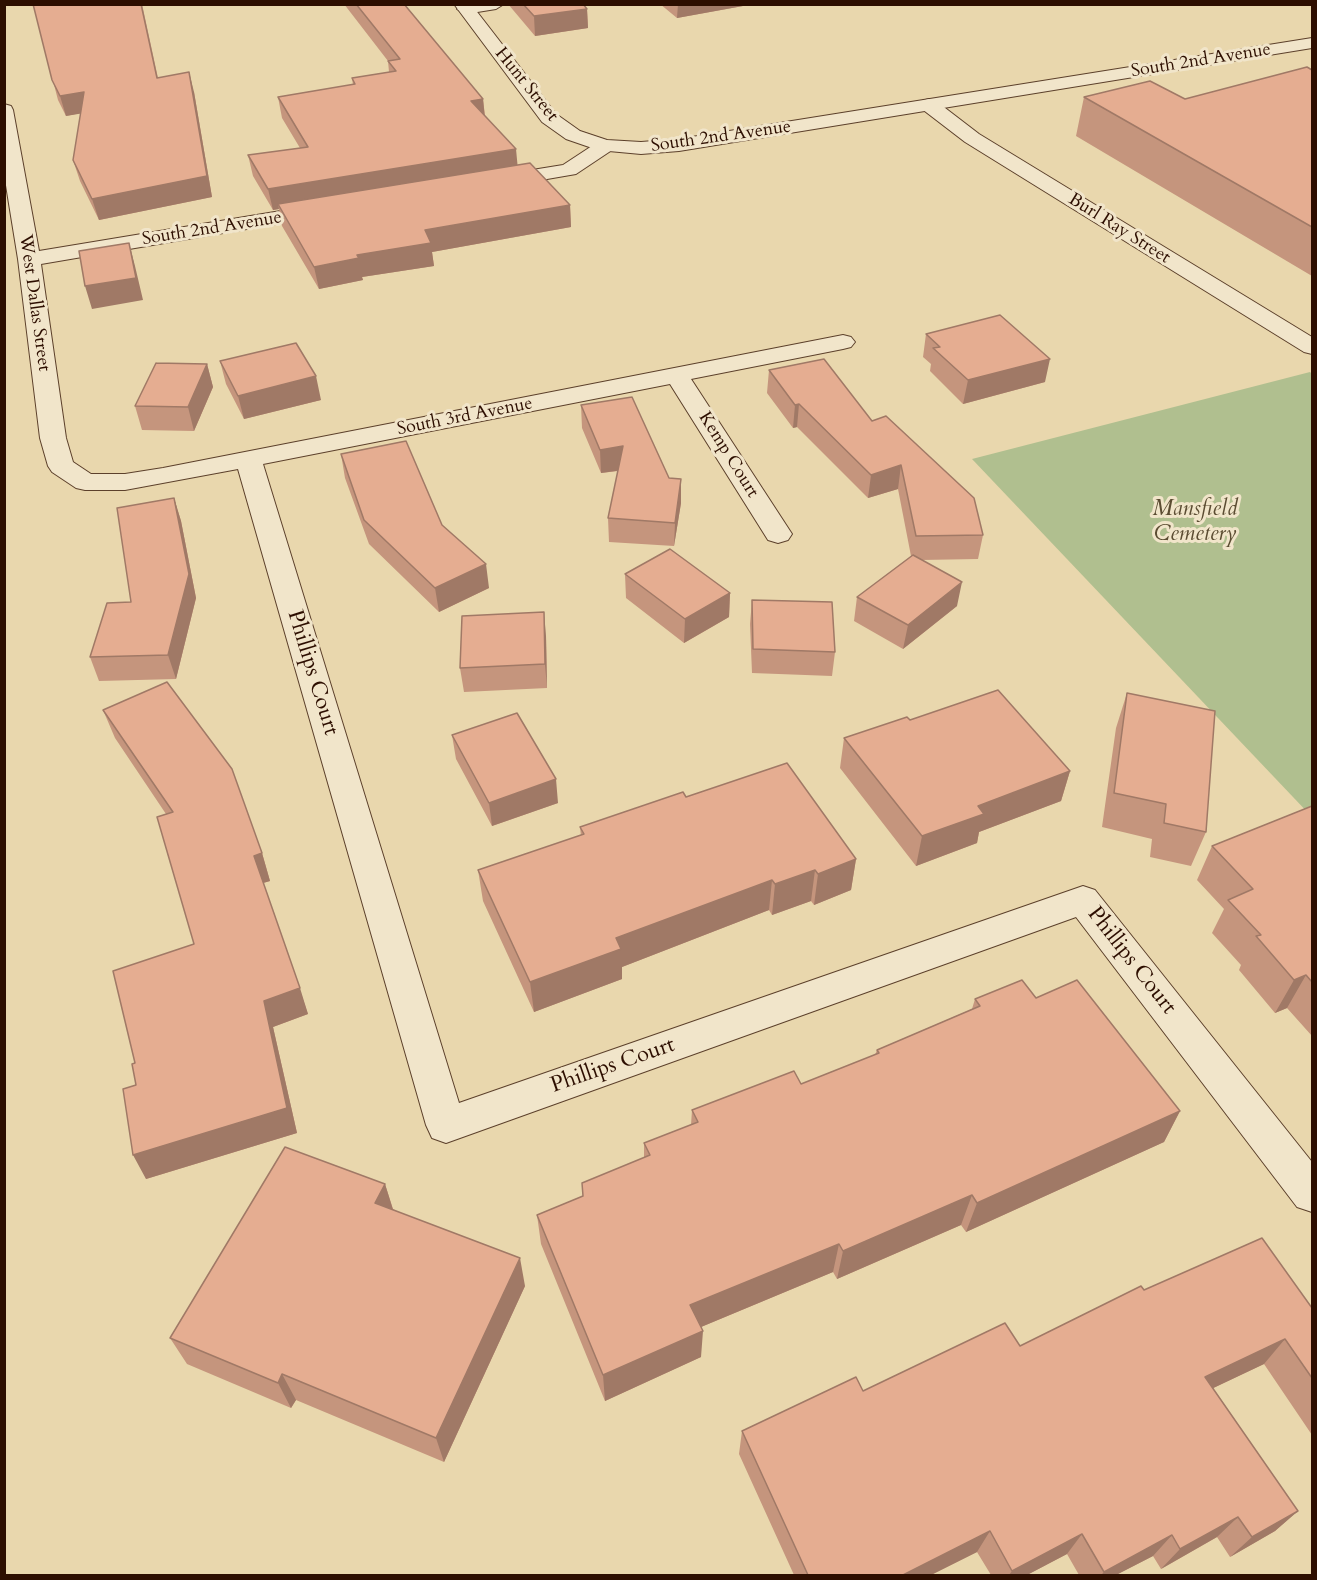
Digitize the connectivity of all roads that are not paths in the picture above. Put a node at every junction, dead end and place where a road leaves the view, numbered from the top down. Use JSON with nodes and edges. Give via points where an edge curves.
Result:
{"nodes":[{"id":1,"x":496,"y":4,"type":"edge"},
{"id":2,"x":464,"y":7,"type":"edge"},
{"id":3,"x":1312,"y":43,"type":"edge"},
{"id":4,"x":929,"y":105,"type":"junction"},
{"id":5,"x":4,"y":110,"type":"edge"},
{"id":6,"x":605,"y":146,"type":"junction"},
{"id":7,"x":475,"y":185,"type":"edge"},
{"id":8,"x":346,"y":207,"type":"edge"},
{"id":9,"x":12,"y":209,"type":"edge"},
{"id":10,"x":29,"y":259,"type":"junction"},
{"id":11,"x":843,"y":342,"type":"dead end"},
{"id":12,"x":1312,"y":347,"type":"edge"},
{"id":13,"x":677,"y":376,"type":"junction"},
{"id":14,"x":248,"y":459,"type":"junction"},
{"id":15,"x":85,"y":482,"type":"joint"},
{"id":16,"x":778,"y":534,"type":"dead end"},
{"id":17,"x":1312,"y":1193,"type":"edge"}],
"edges":[{"from":1,"to":2,"type":"street"},
{"from":2,"to":6,"type":"street","name":"Hunt Street","via":[[549,118],[573,135]]},
{"from":3,"to":4,"type":"street","name":"South 2nd Avenue"},
{"from":4,"to":6,"type":"street","name":"South 2nd Avenue","via":[[678,145]]},
{"from":4,"to":12,"type":"street","name":"Burl Ray Street","via":[[972,138]]},
{"from":5,"to":9,"type":"street","name":"West Dallas Street"},
{"from":6,"to":7,"type":"street","via":[[569,170]]},
{"from":8,"to":10,"type":"street","name":"South 2nd Avenue"},
{"from":9,"to":10,"type":"street","name":"West Dallas Street"},
{"from":10,"to":15,"type":"street","name":"West Dallas Street","via":[[53,438],[61,466]]},
{"from":11,"to":13,"type":"street","name":"South 3rd Avenue"},
{"from":13,"to":14,"type":"street","name":"South 3rd Avenue"},
{"from":13,"to":16,"type":"street","name":"Kemp Court"},
{"from":14,"to":15,"type":"street","name":"South 3rd Avenue","via":[[124,482]]},
{"from":14,"to":17,"type":"street","name":"Phillips Court","via":[[446,1125],[1083,900]]}]}
